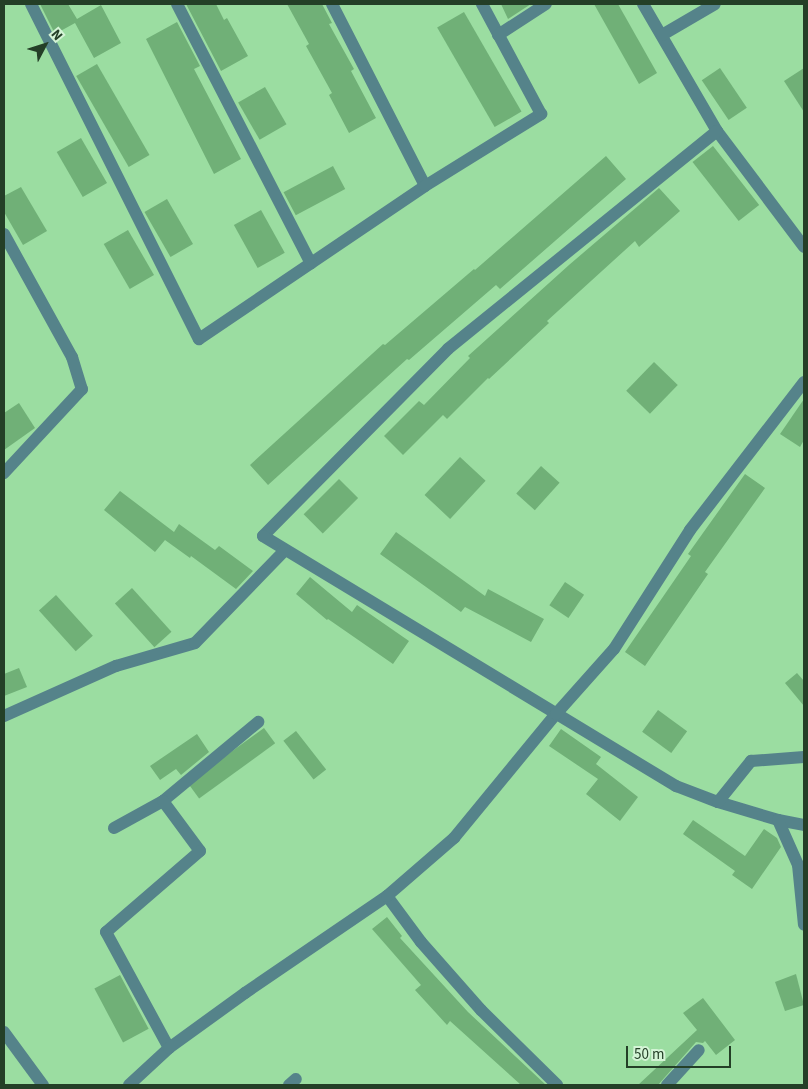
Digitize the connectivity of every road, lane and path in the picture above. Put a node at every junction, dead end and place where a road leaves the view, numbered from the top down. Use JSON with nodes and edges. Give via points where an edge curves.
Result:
{"nodes":[{"id":1,"x":31,"y":4,"type":"edge"},
{"id":2,"x":177,"y":4,"type":"edge"},
{"id":3,"x":332,"y":4,"type":"edge"},
{"id":4,"x":482,"y":4,"type":"edge"},
{"id":5,"x":546,"y":4,"type":"edge"},
{"id":6,"x":643,"y":4,"type":"edge"},
{"id":7,"x":715,"y":4,"type":"edge"},
{"id":8,"x":498,"y":34,"type":"junction"},
{"id":9,"x":662,"y":35,"type":"junction"},
{"id":10,"x":718,"y":132,"type":"junction"},
{"id":11,"x":425,"y":186,"type":"junction"},
{"id":12,"x":4,"y":234,"type":"edge"},
{"id":13,"x":804,"y":247,"type":"edge"},
{"id":14,"x":311,"y":264,"type":"junction"},
{"id":15,"x":804,"y":382,"type":"edge"},
{"id":16,"x":4,"y":473,"type":"edge"},
{"id":17,"x":285,"y":550,"type":"junction"},
{"id":18,"x":556,"y":714,"type":"junction"},
{"id":19,"x":4,"y":716,"type":"edge"},
{"id":20,"x":258,"y":722,"type":"dead end"},
{"id":21,"x":804,"y":757,"type":"edge"},
{"id":22,"x":163,"y":801,"type":"junction"},
{"id":23,"x":718,"y":802,"type":"junction"},
{"id":24,"x":778,"y":820,"type":"junction"},
{"id":25,"x":804,"y":825,"type":"edge"},
{"id":26,"x":114,"y":828,"type":"dead end"},
{"id":27,"x":387,"y":896,"type":"junction"},
{"id":28,"x":804,"y":925,"type":"edge"},
{"id":29,"x":4,"y":1032,"type":"edge"},
{"id":30,"x":169,"y":1048,"type":"junction"},
{"id":31,"x":699,"y":1050,"type":"dead end"},
{"id":32,"x":43,"y":1085,"type":"edge"},
{"id":33,"x":129,"y":1085,"type":"edge"},
{"id":34,"x":557,"y":1085,"type":"edge"},
{"id":35,"x":667,"y":1085,"type":"edge"}],
"edges":[{"from":1,"to":14,"type":"street","via":[[199,339]]},
{"from":2,"to":14,"type":"street"},
{"from":3,"to":11,"type":"street"},
{"from":4,"to":8,"type":"street"},
{"from":5,"to":8,"type":"street"},
{"from":6,"to":9,"type":"street"},
{"from":7,"to":9,"type":"street"},
{"from":8,"to":11,"type":"street","via":[[540,114]]},
{"from":9,"to":10,"type":"street"},
{"from":10,"to":13,"type":"street"},
{"from":10,"to":17,"type":"street","via":[[448,349],[263,536]]},
{"from":11,"to":14,"type":"street"},
{"from":12,"to":16,"type":"street","via":[[72,357],[82,389]]},
{"from":15,"to":18,"type":"street","via":[[690,530],[614,649]]},
{"from":17,"to":18,"type":"street"},
{"from":17,"to":19,"type":"street","via":[[195,643],[116,666]]},
{"from":18,"to":23,"type":"street","via":[[676,786]]},
{"from":18,"to":27,"type":"street","via":[[454,838]]},
{"from":20,"to":22,"type":"street"},
{"from":21,"to":23,"type":"street","via":[[751,761]]},
{"from":22,"to":26,"type":"street"},
{"from":22,"to":30,"type":"street","via":[[200,851],[106,932]]},
{"from":23,"to":24,"type":"street"},
{"from":24,"to":25,"type":"street"},
{"from":24,"to":28,"type":"street","via":[[798,865]]},
{"from":27,"to":30,"type":"street"},
{"from":27,"to":34,"type":"street","via":[[421,942],[480,1010]]},
{"from":29,"to":32,"type":"street"},
{"from":30,"to":33,"type":"street"},
{"from":31,"to":35,"type":"street"}]}
